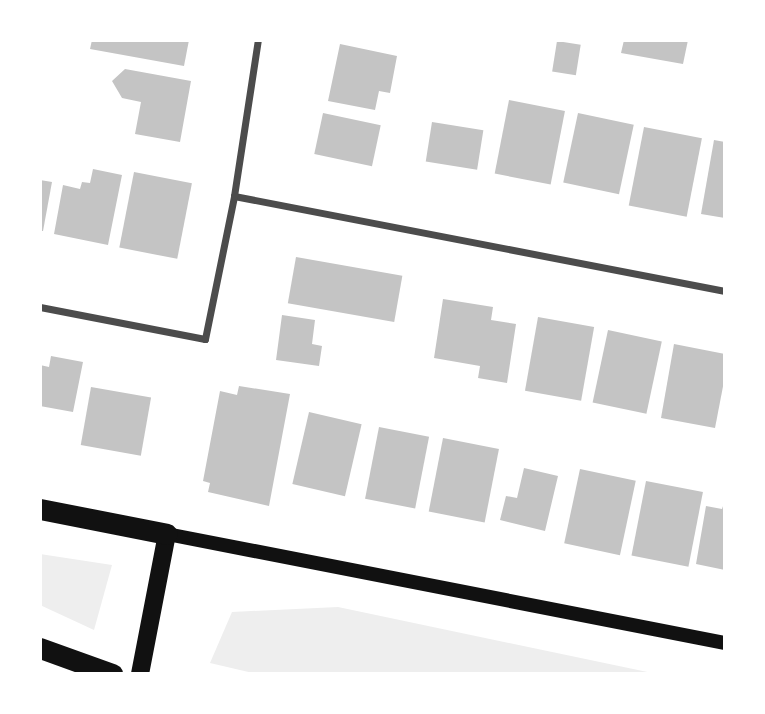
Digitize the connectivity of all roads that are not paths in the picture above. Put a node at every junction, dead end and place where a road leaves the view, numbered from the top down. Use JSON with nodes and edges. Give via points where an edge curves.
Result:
{"nodes":[{"id":1,"x":258,"y":40,"type":"edge"},
{"id":2,"x":234,"y":196,"type":"junction"},
{"id":3,"x":725,"y":290,"type":"edge"},
{"id":4,"x":40,"y":307,"type":"edge"},
{"id":5,"x":40,"y":509,"type":"edge"},
{"id":6,"x":167,"y":534,"type":"junction"},
{"id":7,"x":725,"y":643,"type":"edge"},
{"id":8,"x":40,"y":648,"type":"edge"},
{"id":9,"x":108,"y":673,"type":"edge"},
{"id":10,"x":141,"y":674,"type":"edge"}],
"edges":[{"from":1,"to":2,"type":"street"},
{"from":2,"to":3,"type":"street"},
{"from":2,"to":4,"type":"street","via":[[205,339]]},
{"from":5,"to":6,"type":"highway"},
{"from":6,"to":7,"type":"main road"},
{"from":6,"to":10,"type":"main road"},
{"from":8,"to":9,"type":"highway"}]}
